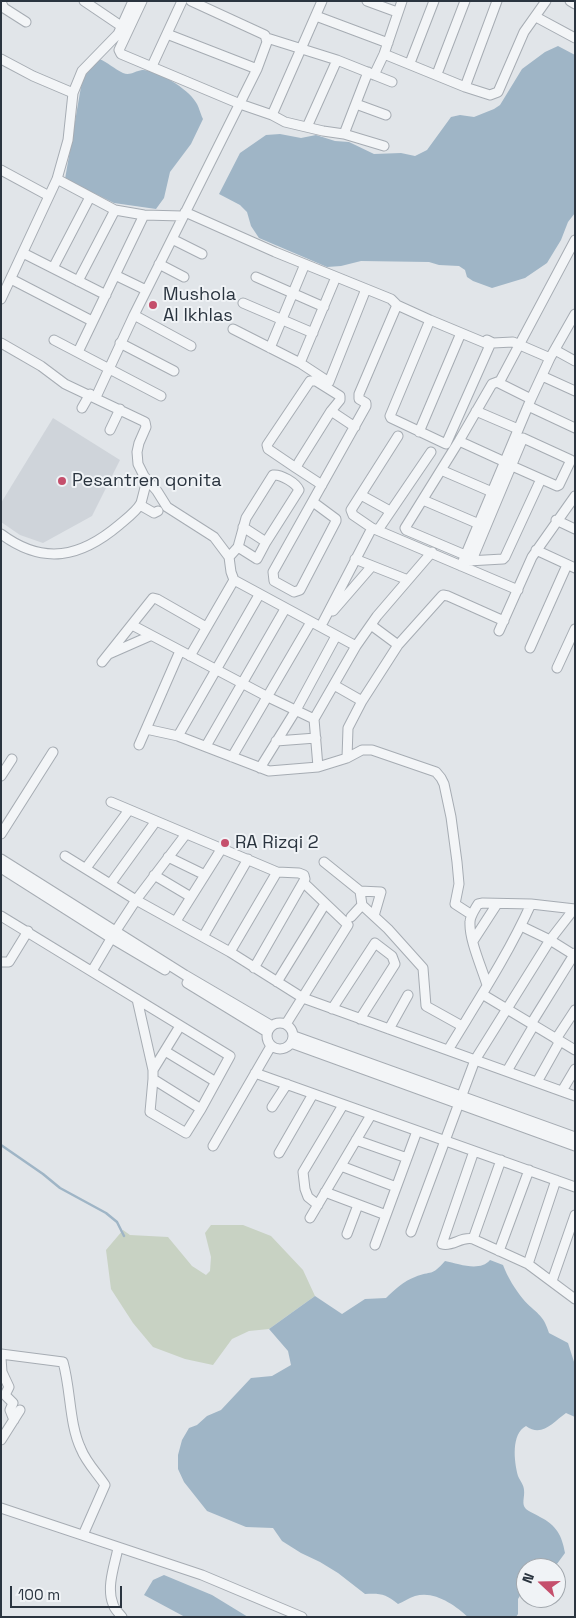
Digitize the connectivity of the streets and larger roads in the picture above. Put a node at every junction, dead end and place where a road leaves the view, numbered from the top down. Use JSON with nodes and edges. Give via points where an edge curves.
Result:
{"nodes":[{"id":1,"x":84,"y":1,"type":"edge"},
{"id":2,"x":134,"y":1,"type":"edge"},
{"id":3,"x":142,"y":1,"type":"edge"},
{"id":4,"x":182,"y":1,"type":"edge"},
{"id":5,"x":191,"y":1,"type":"edge"},
{"id":6,"x":322,"y":1,"type":"edge"},
{"id":7,"x":367,"y":1,"type":"edge"},
{"id":8,"x":402,"y":1,"type":"edge"},
{"id":9,"x":434,"y":1,"type":"edge"},
{"id":10,"x":465,"y":1,"type":"edge"},
{"id":11,"x":497,"y":1,"type":"edge"},
{"id":12,"x":533,"y":1,"type":"edge"},
{"id":13,"x":570,"y":1,"type":"edge"},
{"id":14,"x":2,"y":3,"type":"edge"},
{"id":15,"x":544,"y":3,"type":"edge"},
{"id":16,"x":575,"y":4,"type":"edge"},
{"id":17,"x":398,"y":12,"type":"junction"},
{"id":18,"x":316,"y":16,"type":"junction"},
{"id":19,"x":536,"y":16,"type":"junction"},
{"id":20,"x":26,"y":22,"type":"dead end"},
{"id":21,"x":121,"y":26,"type":"junction"},
{"id":22,"x":167,"y":34,"type":"junction"},
{"id":23,"x":267,"y":38,"type":"junction"},
{"id":24,"x":575,"y":38,"type":"edge"},
{"id":25,"x":388,"y":43,"type":"junction"},
{"id":26,"x":302,"y":49,"type":"junction"},
{"id":27,"x":384,"y":54,"type":"junction"},
{"id":28,"x":1,"y":59,"type":"edge"},
{"id":29,"x":337,"y":60,"type":"junction"},
{"id":30,"x":410,"y":63,"type":"junction"},
{"id":31,"x":152,"y":66,"type":"junction"},
{"id":32,"x":257,"y":69,"type":"junction"},
{"id":33,"x":371,"y":74,"type":"junction"},
{"id":34,"x":437,"y":74,"type":"junction"},
{"id":35,"x":392,"y":82,"type":"dead end"},
{"id":36,"x":465,"y":86,"type":"junction"},
{"id":37,"x":73,"y":94,"type":"junction"},
{"id":38,"x":240,"y":104,"type":"junction"},
{"id":39,"x":356,"y":104,"type":"junction"},
{"id":40,"x":272,"y":115,"type":"junction"},
{"id":41,"x":386,"y":115,"type":"dead end"},
{"id":42,"x":308,"y":127,"type":"junction"},
{"id":43,"x":344,"y":134,"type":"junction"},
{"id":44,"x":384,"y":146,"type":"dead end"},
{"id":45,"x":1,"y":170,"type":"edge"},
{"id":46,"x":57,"y":180,"type":"junction"},
{"id":47,"x":49,"y":196,"type":"junction"},
{"id":48,"x":90,"y":197,"type":"junction"},
{"id":49,"x":115,"y":210,"type":"junction"},
{"id":50,"x":183,"y":214,"type":"junction"},
{"id":51,"x":144,"y":215,"type":"junction"},
{"id":52,"x":172,"y":239,"type":"junction"},
{"id":53,"x":573,"y":245,"type":"edge"},
{"id":54,"x":24,"y":252,"type":"junction"},
{"id":55,"x":202,"y":254,"type":"dead end"},
{"id":56,"x":159,"y":264,"type":"junction"},
{"id":57,"x":305,"y":264,"type":"junction"},
{"id":58,"x":53,"y":268,"type":"junction"},
{"id":59,"x":115,"y":275,"type":"junction"},
{"id":60,"x":184,"y":277,"type":"dead end"},
{"id":61,"x":256,"y":277,"type":"dead end"},
{"id":62,"x":336,"y":277,"type":"junction"},
{"id":63,"x":11,"y":279,"type":"junction"},
{"id":64,"x":78,"y":281,"type":"junction"},
{"id":65,"x":366,"y":289,"type":"junction"},
{"id":66,"x":146,"y":290,"type":"junction"},
{"id":67,"x":293,"y":294,"type":"junction"},
{"id":68,"x":106,"y":295,"type":"junction"},
{"id":69,"x":1,"y":298,"type":"edge"},
{"id":70,"x":243,"y":303,"type":"dead end"},
{"id":71,"x":324,"y":306,"type":"junction"},
{"id":72,"x":400,"y":306,"type":"junction"},
{"id":73,"x":134,"y":315,"type":"junction"},
{"id":74,"x":282,"y":320,"type":"junction"},
{"id":75,"x":430,"y":320,"type":"junction"},
{"id":76,"x":574,"y":320,"type":"edge"},
{"id":77,"x":92,"y":321,"type":"junction"},
{"id":78,"x":233,"y":329,"type":"dead end"},
{"id":79,"x":313,"y":333,"type":"junction"},
{"id":80,"x":461,"y":333,"type":"junction"},
{"id":81,"x":54,"y":340,"type":"dead end"},
{"id":82,"x":1,"y":342,"type":"edge"},
{"id":83,"x":120,"y":343,"type":"junction"},
{"id":84,"x":519,"y":344,"type":"junction"},
{"id":85,"x":191,"y":346,"type":"dead end"},
{"id":86,"x":270,"y":348,"type":"junction"},
{"id":87,"x":78,"y":352,"type":"junction"},
{"id":88,"x":553,"y":354,"type":"junction"},
{"id":89,"x":575,"y":361,"type":"edge"},
{"id":90,"x":300,"y":363,"type":"junction"},
{"id":91,"x":109,"y":368,"type":"junction"},
{"id":92,"x":174,"y":371,"type":"dead end"},
{"id":93,"x":542,"y":376,"type":"junction"},
{"id":94,"x":497,"y":382,"type":"junction"},
{"id":95,"x":575,"y":391,"type":"edge"},
{"id":96,"x":93,"y":396,"type":"junction"},
{"id":97,"x":162,"y":396,"type":"dead end"},
{"id":98,"x":530,"y":403,"type":"junction"},
{"id":99,"x":82,"y":408,"type":"dead end"},
{"id":100,"x":120,"y":409,"type":"junction"},
{"id":101,"x":331,"y":411,"type":"junction"},
{"id":102,"x":476,"y":412,"type":"junction"},
{"id":103,"x":355,"y":427,"type":"junction"},
{"id":104,"x":575,"y":428,"type":"edge"},
{"id":105,"x":518,"y":429,"type":"junction"},
{"id":106,"x":110,"y":430,"type":"dead end"},
{"id":107,"x":418,"y":432,"type":"junction"},
{"id":108,"x":398,"y":436,"type":"dead end"},
{"id":109,"x":460,"y":441,"type":"junction"},
{"id":110,"x":430,"y":452,"type":"dead end"},
{"id":111,"x":508,"y":464,"type":"junction"},
{"id":112,"x":296,"y":468,"type":"junction"},
{"id":113,"x":441,"y":470,"type":"junction"},
{"id":114,"x":542,"y":479,"type":"junction"},
{"id":115,"x":147,"y":480,"type":"junction"},
{"id":116,"x":322,"y":485,"type":"junction"},
{"id":117,"x":492,"y":492,"type":"junction"},
{"id":118,"x":361,"y":495,"type":"junction"},
{"id":119,"x":575,"y":496,"type":"edge"},
{"id":120,"x":423,"y":500,"type":"junction"},
{"id":121,"x":313,"y":502,"type":"junction"},
{"id":122,"x":140,"y":505,"type":"junction"},
{"id":123,"x":158,"y":511,"type":"dead end"},
{"id":124,"x":390,"y":511,"type":"junction"},
{"id":125,"x":556,"y":520,"type":"junction"},
{"id":126,"x":478,"y":524,"type":"junction"},
{"id":127,"x":244,"y":527,"type":"junction"},
{"id":128,"x":375,"y":529,"type":"junction"},
{"id":129,"x":575,"y":529,"type":"edge"},
{"id":130,"x":1,"y":534,"type":"edge"},
{"id":131,"x":266,"y":542,"type":"junction"},
{"id":132,"x":238,"y":547,"type":"junction"},
{"id":133,"x":536,"y":550,"type":"junction"},
{"id":134,"x":432,"y":552,"type":"junction"},
{"id":135,"x":229,"y":557,"type":"junction"},
{"id":136,"x":355,"y":559,"type":"junction"},
{"id":137,"x":465,"y":561,"type":"junction"},
{"id":138,"x":372,"y":566,"type":"junction"},
{"id":139,"x":571,"y":566,"type":"edge"},
{"id":140,"x":234,"y":580,"type":"junction"},
{"id":141,"x":408,"y":580,"type":"junction"},
{"id":142,"x":518,"y":590,"type":"junction"},
{"id":143,"x":259,"y":594,"type":"junction"},
{"id":144,"x":285,"y":609,"type":"junction"},
{"id":145,"x":504,"y":621,"type":"junction"},
{"id":146,"x":311,"y":622,"type":"junction"},
{"id":147,"x":321,"y":624,"type":"junction"},
{"id":148,"x":371,"y":625,"type":"junction"},
{"id":149,"x":132,"y":626,"type":"junction"},
{"id":150,"x":206,"y":627,"type":"junction"},
{"id":151,"x":575,"y":629,"type":"edge"},
{"id":152,"x":499,"y":631,"type":"dead end"},
{"id":153,"x":150,"y":636,"type":"junction"},
{"id":154,"x":336,"y":636,"type":"junction"},
{"id":155,"x":398,"y":645,"type":"junction"},
{"id":156,"x":356,"y":646,"type":"junction"},
{"id":157,"x":530,"y":648,"type":"dead end"},
{"id":158,"x":180,"y":651,"type":"junction"},
{"id":159,"x":190,"y":656,"type":"junction"},
{"id":160,"x":557,"y":668,"type":"dead end"},
{"id":161,"x":217,"y":670,"type":"junction"},
{"id":162,"x":243,"y":684,"type":"junction"},
{"id":163,"x":334,"y":685,"type":"junction"},
{"id":164,"x":268,"y":697,"type":"junction"},
{"id":165,"x":362,"y":701,"type":"junction"},
{"id":166,"x":296,"y":710,"type":"junction"},
{"id":167,"x":314,"y":718,"type":"junction"},
{"id":168,"x":146,"y":729,"type":"junction"},
{"id":169,"x":178,"y":736,"type":"junction"},
{"id":170,"x":316,"y":738,"type":"junction"},
{"id":171,"x":276,"y":741,"type":"junction"},
{"id":172,"x":139,"y":745,"type":"dead end"},
{"id":173,"x":206,"y":746,"type":"junction"},
{"id":174,"x":53,"y":752,"type":"dead end"},
{"id":175,"x":232,"y":757,"type":"junction"},
{"id":176,"x":347,"y":758,"type":"junction"},
{"id":177,"x":12,"y":759,"type":"dead end"},
{"id":178,"x":318,"y":767,"type":"junction"},
{"id":179,"x":260,"y":768,"type":"junction"},
{"id":180,"x":1,"y":776,"type":"edge"},
{"id":181,"x":111,"y":802,"type":"dead end"},
{"id":182,"x":129,"y":810,"type":"junction"},
{"id":183,"x":1,"y":814,"type":"edge"},
{"id":184,"x":10,"y":819,"type":"junction"},
{"id":185,"x":156,"y":820,"type":"junction"},
{"id":186,"x":1,"y":834,"type":"edge"},
{"id":187,"x":186,"y":834,"type":"junction"},
{"id":188,"x":222,"y":848,"type":"junction"},
{"id":189,"x":65,"y":856,"type":"dead end"},
{"id":190,"x":168,"y":857,"type":"junction"},
{"id":191,"x":1,"y":859,"type":"edge"},
{"id":192,"x":248,"y":859,"type":"junction"},
{"id":193,"x":324,"y":862,"type":"dead end"},
{"id":194,"x":1,"y":868,"type":"edge"},
{"id":195,"x":86,"y":868,"type":"junction"},
{"id":196,"x":277,"y":872,"type":"junction"},
{"id":197,"x":204,"y":875,"type":"junction"},
{"id":198,"x":154,"y":876,"type":"junction"},
{"id":199,"x":112,"y":883,"type":"junction"},
{"id":200,"x":304,"y":884,"type":"junction"},
{"id":201,"x":360,"y":891,"type":"junction"},
{"id":202,"x":191,"y":897,"type":"junction"},
{"id":203,"x":136,"y":900,"type":"junction"},
{"id":204,"x":325,"y":904,"type":"junction"},
{"id":205,"x":497,"y":904,"type":"junction"},
{"id":206,"x":531,"y":904,"type":"junction"},
{"id":207,"x":362,"y":905,"type":"junction"},
{"id":208,"x":574,"y":909,"type":"edge"},
{"id":209,"x":472,"y":915,"type":"junction"},
{"id":210,"x":1,"y":916,"type":"edge"},
{"id":211,"x":351,"y":916,"type":"dead end"},
{"id":212,"x":374,"y":916,"type":"junction"},
{"id":213,"x":176,"y":921,"type":"junction"},
{"id":214,"x":521,"y":926,"type":"junction"},
{"id":215,"x":28,"y":931,"type":"junction"},
{"id":216,"x":113,"y":935,"type":"junction"},
{"id":217,"x":204,"y":937,"type":"junction"},
{"id":218,"x":550,"y":940,"type":"junction"},
{"id":219,"x":473,"y":941,"type":"junction"},
{"id":220,"x":230,"y":952,"type":"junction"},
{"id":221,"x":574,"y":954,"type":"edge"},
{"id":222,"x":1,"y":962,"type":"edge"},
{"id":223,"x":254,"y":968,"type":"junction"},
{"id":224,"x":92,"y":971,"type":"junction"},
{"id":225,"x":277,"y":982,"type":"junction"},
{"id":226,"x":487,"y":985,"type":"junction"},
{"id":227,"x":482,"y":994,"type":"junction"},
{"id":228,"x":408,"y":995,"type":"dead end"},
{"id":229,"x":303,"y":998,"type":"junction"},
{"id":230,"x":137,"y":999,"type":"junction"},
{"id":231,"x":506,"y":1008,"type":"junction"},
{"id":232,"x":332,"y":1009,"type":"junction"},
{"id":233,"x":575,"y":1010,"type":"edge"},
{"id":234,"x":360,"y":1019,"type":"junction"},
{"id":235,"x":286,"y":1024,"type":"junction"},
{"id":236,"x":533,"y":1024,"type":"junction"},
{"id":237,"x":180,"y":1026,"type":"junction"},
{"id":238,"x":462,"y":1026,"type":"junction"},
{"id":239,"x":270,"y":1029,"type":"junction"},
{"id":240,"x":389,"y":1029,"type":"junction"},
{"id":241,"x":292,"y":1040,"type":"junction"},
{"id":242,"x":558,"y":1040,"type":"junction"},
{"id":243,"x":271,"y":1046,"type":"junction"},
{"id":244,"x":448,"y":1050,"type":"junction"},
{"id":245,"x":575,"y":1050,"type":"edge"},
{"id":246,"x":165,"y":1051,"type":"junction"},
{"id":247,"x":475,"y":1060,"type":"junction"},
{"id":248,"x":575,"y":1069,"type":"edge"},
{"id":249,"x":507,"y":1071,"type":"junction"},
{"id":250,"x":255,"y":1073,"type":"junction"},
{"id":251,"x":153,"y":1075,"type":"junction"},
{"id":252,"x":216,"y":1082,"type":"junction"},
{"id":253,"x":536,"y":1082,"type":"junction"},
{"id":254,"x":287,"y":1084,"type":"junction"},
{"id":255,"x":562,"y":1091,"type":"junction"},
{"id":256,"x":313,"y":1094,"type":"junction"},
{"id":257,"x":575,"y":1096,"type":"edge"},
{"id":258,"x":460,"y":1100,"type":"junction"},
{"id":259,"x":343,"y":1105,"type":"junction"},
{"id":260,"x":272,"y":1107,"type":"dead end"},
{"id":261,"x":201,"y":1109,"type":"junction"},
{"id":262,"x":371,"y":1115,"type":"junction"},
{"id":263,"x":417,"y":1131,"type":"junction"},
{"id":264,"x":575,"y":1137,"type":"edge"},
{"id":265,"x":356,"y":1140,"type":"junction"},
{"id":266,"x":444,"y":1141,"type":"junction"},
{"id":267,"x":214,"y":1146,"type":"dead end"},
{"id":268,"x":575,"y":1146,"type":"edge"},
{"id":269,"x":474,"y":1151,"type":"junction"},
{"id":270,"x":279,"y":1153,"type":"dead end"},
{"id":271,"x":407,"y":1158,"type":"junction"},
{"id":272,"x":501,"y":1160,"type":"junction"},
{"id":273,"x":341,"y":1166,"type":"junction"},
{"id":274,"x":529,"y":1170,"type":"junction"},
{"id":275,"x":556,"y":1180,"type":"junction"},
{"id":276,"x":575,"y":1186,"type":"edge"},
{"id":277,"x":396,"y":1187,"type":"junction"},
{"id":278,"x":325,"y":1192,"type":"junction"},
{"id":279,"x":318,"y":1205,"type":"junction"},
{"id":280,"x":358,"y":1205,"type":"junction"},
{"id":281,"x":386,"y":1215,"type":"junction"},
{"id":282,"x":575,"y":1215,"type":"edge"},
{"id":283,"x":310,"y":1218,"type":"dead end"},
{"id":284,"x":410,"y":1232,"type":"dead end"},
{"id":285,"x":348,"y":1234,"type":"dead end"},
{"id":286,"x":473,"y":1239,"type":"junction"},
{"id":287,"x":375,"y":1245,"type":"dead end"},
{"id":288,"x":499,"y":1251,"type":"junction"},
{"id":289,"x":528,"y":1264,"type":"junction"},
{"id":290,"x":552,"y":1281,"type":"junction"},
{"id":291,"x":575,"y":1299,"type":"edge"},
{"id":292,"x":1,"y":1354,"type":"edge"},
{"id":293,"x":1,"y":1358,"type":"edge"},
{"id":294,"x":20,"y":1410,"type":"dead end"},
{"id":295,"x":14,"y":1420,"type":"junction"},
{"id":296,"x":1,"y":1440,"type":"edge"},
{"id":297,"x":1,"y":1508,"type":"edge"},
{"id":298,"x":83,"y":1535,"type":"junction"},
{"id":299,"x":118,"y":1548,"type":"junction"},
{"id":300,"x":122,"y":1617,"type":"edge"},
{"id":301,"x":302,"y":1617,"type":"edge"}],
"edges":[{"from":1,"to":21,"type":"street"},
{"from":2,"to":21,"type":"street"},
{"from":3,"to":31,"type":"street","via":[[119,52]]},
{"from":4,"to":22,"type":"street"},
{"from":5,"to":23,"type":"street","via":[[265,34]]},
{"from":6,"to":18,"type":"street"},
{"from":7,"to":17,"type":"street"},
{"from":8,"to":17,"type":"street"},
{"from":9,"to":30,"type":"street"},
{"from":10,"to":34,"type":"street"},
{"from":11,"to":36,"type":"street"},
{"from":12,"to":15,"type":"street"},
{"from":13,"to":16,"type":"street"},
{"from":14,"to":20,"type":"street","via":[[4,8]]},
{"from":15,"to":19,"type":"street"},
{"from":17,"to":25,"type":"street"},
{"from":18,"to":25,"type":"street"},
{"from":18,"to":26,"type":"street"},
{"from":19,"to":24,"type":"street"},
{"from":19,"to":36,"type":"street","via":[[524,32],[498,92],[490,95]]},
{"from":21,"to":37,"type":"street","via":[[118,34],[85,66]]},
{"from":22,"to":31,"type":"street"},
{"from":22,"to":32,"type":"street"},
{"from":23,"to":26,"type":"street"},
{"from":23,"to":32,"type":"street"},
{"from":25,"to":27,"type":"street"},
{"from":26,"to":29,"type":"street"},
{"from":26,"to":40,"type":"street"},
{"from":27,"to":30,"type":"street"},
{"from":27,"to":33,"type":"street"},
{"from":28,"to":37,"type":"street"},
{"from":29,"to":33,"type":"street"},
{"from":29,"to":42,"type":"street"},
{"from":30,"to":34,"type":"street"},
{"from":31,"to":38,"type":"street"},
{"from":32,"to":38,"type":"street"},
{"from":33,"to":35,"type":"street"},
{"from":33,"to":39,"type":"street"},
{"from":34,"to":36,"type":"street"},
{"from":37,"to":46,"type":"street","via":[[68,140]]},
{"from":38,"to":40,"type":"street"},
{"from":38,"to":50,"type":"street"},
{"from":39,"to":41,"type":"street"},
{"from":39,"to":43,"type":"street"},
{"from":40,"to":42,"type":"street","via":[[285,122]]},
{"from":42,"to":43,"type":"street"},
{"from":43,"to":44,"type":"street"},
{"from":45,"to":47,"type":"street"},
{"from":46,"to":47,"type":"street"},
{"from":46,"to":48,"type":"street"},
{"from":47,"to":54,"type":"street"},
{"from":48,"to":49,"type":"street"},
{"from":48,"to":58,"type":"street"},
{"from":49,"to":51,"type":"street"},
{"from":49,"to":64,"type":"street"},
{"from":50,"to":51,"type":"street"},
{"from":50,"to":52,"type":"street"},
{"from":50,"to":57,"type":"street"},
{"from":51,"to":59,"type":"street"},
{"from":52,"to":55,"type":"street"},
{"from":52,"to":56,"type":"street"},
{"from":53,"to":84,"type":"street"},
{"from":54,"to":58,"type":"street"},
{"from":54,"to":63,"type":"street"},
{"from":56,"to":60,"type":"street"},
{"from":56,"to":66,"type":"street"},
{"from":57,"to":62,"type":"street"},
{"from":57,"to":67,"type":"street"},
{"from":58,"to":64,"type":"street"},
{"from":59,"to":66,"type":"street"},
{"from":59,"to":68,"type":"street"},
{"from":61,"to":67,"type":"street"},
{"from":62,"to":65,"type":"street"},
{"from":62,"to":71,"type":"street"},
{"from":63,"to":69,"type":"street"},
{"from":63,"to":77,"type":"street"},
{"from":64,"to":68,"type":"street"},
{"from":65,"to":72,"type":"street"},
{"from":65,"to":90,"type":"street","via":[[329,382]]},
{"from":66,"to":73,"type":"street"},
{"from":67,"to":71,"type":"street"},
{"from":67,"to":74,"type":"street"},
{"from":68,"to":77,"type":"street"},
{"from":70,"to":74,"type":"street"},
{"from":71,"to":79,"type":"street"},
{"from":72,"to":75,"type":"street"},
{"from":72,"to":84,"type":"street","via":[[493,343]]},
{"from":72,"to":103,"type":"street","via":[[359,394],[359,400],[366,406]]},
{"from":73,"to":83,"type":"street"},
{"from":73,"to":85,"type":"street"},
{"from":74,"to":79,"type":"street"},
{"from":74,"to":86,"type":"street"},
{"from":75,"to":80,"type":"street"},
{"from":75,"to":107,"type":"street","via":[[390,412],[391,418]]},
{"from":76,"to":88,"type":"street"},
{"from":77,"to":87,"type":"street"},
{"from":78,"to":86,"type":"street"},
{"from":79,"to":90,"type":"street"},
{"from":80,"to":107,"type":"street"},
{"from":80,"to":107,"type":"street","via":[[489,344],[490,348],[447,443]]},
{"from":81,"to":87,"type":"street"},
{"from":82,"to":96,"type":"street","via":[[66,384]]},
{"from":83,"to":91,"type":"street"},
{"from":83,"to":92,"type":"street"},
{"from":84,"to":88,"type":"street"},
{"from":84,"to":94,"type":"street"},
{"from":86,"to":90,"type":"street"},
{"from":87,"to":91,"type":"street"},
{"from":88,"to":89,"type":"street"},
{"from":88,"to":93,"type":"street"},
{"from":91,"to":96,"type":"street"},
{"from":91,"to":97,"type":"street"},
{"from":93,"to":95,"type":"street"},
{"from":93,"to":98,"type":"street"},
{"from":94,"to":98,"type":"street"},
{"from":94,"to":102,"type":"street","via":[[492,384]]},
{"from":96,"to":99,"type":"street"},
{"from":96,"to":100,"type":"street"},
{"from":98,"to":104,"type":"street"},
{"from":98,"to":105,"type":"street"},
{"from":100,"to":106,"type":"street"},
{"from":100,"to":115,"type":"street","via":[[147,424],[137,452],[138,464]]},
{"from":101,"to":103,"type":"street"},
{"from":101,"to":112,"type":"street"},
{"from":101,"to":112,"type":"street","via":[[340,396],[316,381],[310,381],[267,445],[268,449]]},
{"from":102,"to":105,"type":"street"},
{"from":102,"to":109,"type":"street"},
{"from":103,"to":116,"type":"street"},
{"from":105,"to":111,"type":"street"},
{"from":108,"to":118,"type":"street"},
{"from":109,"to":111,"type":"street"},
{"from":109,"to":113,"type":"street"},
{"from":110,"to":124,"type":"street"},
{"from":111,"to":114,"type":"street"},
{"from":111,"to":114,"type":"street","via":[[523,438],[570,458],[559,485]]},
{"from":111,"to":117,"type":"street"},
{"from":111,"to":137,"type":"street"},
{"from":112,"to":116,"type":"street"},
{"from":113,"to":117,"type":"street"},
{"from":113,"to":120,"type":"street"},
{"from":114,"to":137,"type":"street","via":[[505,557]]},
{"from":115,"to":122,"type":"street"},
{"from":115,"to":135,"type":"street","via":[[167,507],[214,537]]},
{"from":116,"to":121,"type":"street"},
{"from":117,"to":126,"type":"street"},
{"from":118,"to":124,"type":"street"},
{"from":118,"to":128,"type":"street","via":[[351,513]]},
{"from":119,"to":125,"type":"street"},
{"from":120,"to":126,"type":"street"},
{"from":120,"to":137,"type":"street","via":[[406,530]]},
{"from":121,"to":121,"type":"street","via":[[273,572],[274,581],[294,592],[300,590],[336,521]]},
{"from":122,"to":123,"type":"street","via":[[154,513]]},
{"from":122,"to":130,"type":"street","via":[[108,535],[71,551],[35,552]]},
{"from":124,"to":128,"type":"street"},
{"from":125,"to":129,"type":"street"},
{"from":125,"to":133,"type":"street"},
{"from":126,"to":137,"type":"street"},
{"from":127,"to":131,"type":"street"},
{"from":127,"to":131,"type":"street","via":[[246,518],[273,475],[297,487],[299,490]]},
{"from":127,"to":132,"type":"street"},
{"from":128,"to":134,"type":"street"},
{"from":128,"to":136,"type":"street"},
{"from":131,"to":132,"type":"street","via":[[257,559]]},
{"from":132,"to":135,"type":"street"},
{"from":133,"to":139,"type":"street"},
{"from":133,"to":142,"type":"street"},
{"from":134,"to":137,"type":"street"},
{"from":134,"to":141,"type":"street"},
{"from":135,"to":140,"type":"street"},
{"from":136,"to":138,"type":"street"},
{"from":136,"to":147,"type":"street"},
{"from":137,"to":142,"type":"street"},
{"from":138,"to":141,"type":"street"},
{"from":138,"to":147,"type":"street"},
{"from":139,"to":157,"type":"street"},
{"from":140,"to":143,"type":"street"},
{"from":140,"to":150,"type":"street"},
{"from":141,"to":148,"type":"street"},
{"from":142,"to":145,"type":"street"},
{"from":143,"to":144,"type":"street"},
{"from":143,"to":161,"type":"street"},
{"from":144,"to":146,"type":"street"},
{"from":144,"to":162,"type":"street"},
{"from":145,"to":152,"type":"street"},
{"from":145,"to":155,"type":"street","via":[[443,595]]},
{"from":146,"to":147,"type":"street"},
{"from":146,"to":164,"type":"street"},
{"from":147,"to":154,"type":"street"},
{"from":148,"to":155,"type":"street"},
{"from":148,"to":156,"type":"street"},
{"from":149,"to":150,"type":"street","via":[[153,598]]},
{"from":149,"to":153,"type":"street"},
{"from":149,"to":153,"type":"street","via":[[104,658]]},
{"from":150,"to":159,"type":"street"},
{"from":151,"to":160,"type":"street"},
{"from":153,"to":158,"type":"street"},
{"from":154,"to":156,"type":"street"},
{"from":154,"to":166,"type":"street"},
{"from":155,"to":165,"type":"street"},
{"from":156,"to":163,"type":"street"},
{"from":158,"to":159,"type":"street"},
{"from":158,"to":168,"type":"street"},
{"from":159,"to":161,"type":"street"},
{"from":161,"to":162,"type":"street"},
{"from":161,"to":169,"type":"street"},
{"from":162,"to":164,"type":"street"},
{"from":162,"to":173,"type":"street"},
{"from":163,"to":165,"type":"street"},
{"from":163,"to":167,"type":"street"},
{"from":164,"to":166,"type":"street"},
{"from":164,"to":175,"type":"street"},
{"from":165,"to":176,"type":"street","via":[[348,728]]},
{"from":166,"to":167,"type":"street"},
{"from":166,"to":171,"type":"street"},
{"from":167,"to":170,"type":"street"},
{"from":168,"to":169,"type":"street"},
{"from":168,"to":172,"type":"street"},
{"from":169,"to":173,"type":"street"},
{"from":170,"to":171,"type":"street"},
{"from":170,"to":178,"type":"street"},
{"from":171,"to":179,"type":"street"},
{"from":173,"to":175,"type":"street"},
{"from":174,"to":184,"type":"street"},
{"from":175,"to":179,"type":"street"},
{"from":176,"to":178,"type":"street"},
{"from":176,"to":209,"type":"street","via":[[362,750],[372,750],[436,772],[441,778],[451,817],[457,862],[459,884],[456,904]]},
{"from":177,"to":180,"type":"street"},
{"from":178,"to":179,"type":"street","via":[[269,771]]},
{"from":181,"to":182,"type":"street"},
{"from":182,"to":185,"type":"street"},
{"from":182,"to":195,"type":"street"},
{"from":183,"to":184,"type":"street"},
{"from":184,"to":186,"type":"street"},
{"from":185,"to":187,"type":"street"},
{"from":185,"to":199,"type":"street"},
{"from":187,"to":188,"type":"street"},
{"from":187,"to":190,"type":"street"},
{"from":188,"to":192,"type":"street"},
{"from":188,"to":197,"type":"street"},
{"from":189,"to":195,"type":"street"},
{"from":190,"to":197,"type":"street"},
{"from":190,"to":198,"type":"street"},
{"from":191,"to":216,"type":"street"},
{"from":192,"to":196,"type":"street"},
{"from":192,"to":217,"type":"street"},
{"from":193,"to":201,"type":"street"},
{"from":194,"to":216,"type":"street"},
{"from":195,"to":199,"type":"street"},
{"from":196,"to":200,"type":"street","via":[[302,874]]},
{"from":196,"to":220,"type":"street"},
{"from":197,"to":202,"type":"street"},
{"from":198,"to":202,"type":"street"},
{"from":198,"to":203,"type":"street"},
{"from":199,"to":203,"type":"street"},
{"from":200,"to":204,"type":"street"},
{"from":200,"to":223,"type":"street"},
{"from":201,"to":207,"type":"street"},
{"from":201,"to":212,"type":"street","via":[[381,892]]},
{"from":202,"to":213,"type":"street"},
{"from":203,"to":213,"type":"street"},
{"from":203,"to":216,"type":"street"},
{"from":204,"to":225,"type":"street"},
{"from":204,"to":229,"type":"street","via":[[348,925]]},
{"from":205,"to":206,"type":"street"},
{"from":205,"to":209,"type":"street","via":[[478,904]]},
{"from":205,"to":219,"type":"street"},
{"from":206,"to":208,"type":"street"},
{"from":206,"to":214,"type":"street"},
{"from":207,"to":211,"type":"street"},
{"from":207,"to":212,"type":"street"},
{"from":208,"to":218,"type":"street"},
{"from":209,"to":219,"type":"street"},
{"from":210,"to":215,"type":"street"},
{"from":212,"to":238,"type":"street","via":[[423,968],[426,1006]]},
{"from":213,"to":217,"type":"street"},
{"from":214,"to":218,"type":"street"},
{"from":214,"to":226,"type":"street"},
{"from":215,"to":222,"type":"street","via":[[9,962]]},
{"from":215,"to":224,"type":"street"},
{"from":216,"to":224,"type":"street"},
{"from":216,"to":239,"type":"street"},
{"from":217,"to":220,"type":"street"},
{"from":218,"to":221,"type":"street"},
{"from":218,"to":231,"type":"street"},
{"from":219,"to":226,"type":"street"},
{"from":220,"to":223,"type":"street"},
{"from":221,"to":236,"type":"street"},
{"from":223,"to":225,"type":"street"},
{"from":224,"to":230,"type":"street"},
{"from":225,"to":229,"type":"street"},
{"from":226,"to":227,"type":"street"},
{"from":227,"to":231,"type":"street"},
{"from":227,"to":238,"type":"street"},
{"from":228,"to":240,"type":"street"},
{"from":229,"to":232,"type":"street"},
{"from":229,"to":235,"type":"street"},
{"from":230,"to":237,"type":"street"},
{"from":230,"to":251,"type":"street"},
{"from":231,"to":236,"type":"street"},
{"from":231,"to":247,"type":"street"},
{"from":232,"to":234,"type":"street"},
{"from":232,"to":234,"type":"street","via":[[375,943],[392,956],[395,964]]},
{"from":233,"to":242,"type":"street"},
{"from":234,"to":240,"type":"street"},
{"from":235,"to":239,"type":"street","via":[[278,1023]]},
{"from":235,"to":241,"type":"street","via":[[292,1029]]},
{"from":236,"to":242,"type":"street"},
{"from":236,"to":249,"type":"street"},
{"from":237,"to":246,"type":"street"},
{"from":237,"to":252,"type":"street","via":[[230,1056]]},
{"from":238,"to":244,"type":"street"},
{"from":239,"to":243,"type":"street","via":[[267,1040]]},
{"from":240,"to":244,"type":"street"},
{"from":241,"to":243,"type":"street","via":[[282,1050]]},
{"from":241,"to":258,"type":"street"},
{"from":242,"to":245,"type":"street"},
{"from":242,"to":253,"type":"street"},
{"from":243,"to":250,"type":"street"},
{"from":244,"to":247,"type":"street"},
{"from":246,"to":251,"type":"street"},
{"from":246,"to":252,"type":"street"},
{"from":247,"to":249,"type":"street"},
{"from":247,"to":258,"type":"street"},
{"from":248,"to":255,"type":"street"},
{"from":249,"to":253,"type":"street"},
{"from":250,"to":254,"type":"street"},
{"from":250,"to":267,"type":"street"},
{"from":251,"to":261,"type":"street"},
{"from":251,"to":261,"type":"street","via":[[151,1112],[186,1133]]},
{"from":252,"to":261,"type":"street"},
{"from":253,"to":255,"type":"street"},
{"from":254,"to":256,"type":"street"},
{"from":254,"to":260,"type":"street"},
{"from":255,"to":257,"type":"street"},
{"from":256,"to":259,"type":"street"},
{"from":256,"to":270,"type":"street"},
{"from":258,"to":264,"type":"street"},
{"from":258,"to":266,"type":"street"},
{"from":258,"to":268,"type":"street"},
{"from":259,"to":262,"type":"street"},
{"from":259,"to":279,"type":"street","via":[[303,1172],[308,1197]]},
{"from":262,"to":263,"type":"street"},
{"from":262,"to":265,"type":"street"},
{"from":263,"to":266,"type":"street"},
{"from":263,"to":271,"type":"street"},
{"from":265,"to":271,"type":"street"},
{"from":265,"to":273,"type":"street"},
{"from":266,"to":269,"type":"street"},
{"from":266,"to":284,"type":"street"},
{"from":269,"to":272,"type":"street"},
{"from":269,"to":286,"type":"street","via":[[441,1243],[448,1246],[464,1238]]},
{"from":271,"to":277,"type":"street"},
{"from":272,"to":274,"type":"street"},
{"from":272,"to":286,"type":"street"},
{"from":273,"to":277,"type":"street"},
{"from":273,"to":278,"type":"street"},
{"from":274,"to":275,"type":"street"},
{"from":274,"to":288,"type":"street"},
{"from":275,"to":276,"type":"street"},
{"from":275,"to":289,"type":"street"},
{"from":277,"to":281,"type":"street"},
{"from":278,"to":279,"type":"street"},
{"from":278,"to":280,"type":"street"},
{"from":279,"to":283,"type":"street"},
{"from":280,"to":281,"type":"street"},
{"from":280,"to":285,"type":"street"},
{"from":281,"to":287,"type":"street"},
{"from":282,"to":290,"type":"street"},
{"from":286,"to":288,"type":"street"},
{"from":288,"to":289,"type":"street"},
{"from":289,"to":290,"type":"street"},
{"from":290,"to":291,"type":"street"},
{"from":292,"to":298,"type":"street","via":[[63,1362],[81,1451],[104,1485]]},
{"from":293,"to":295,"type":"street","via":[[2,1372],[9,1387],[5,1395],[13,1403],[10,1410]]},
{"from":294,"to":295,"type":"street"},
{"from":295,"to":296,"type":"street"},
{"from":297,"to":298,"type":"street"},
{"from":298,"to":299,"type":"street"},
{"from":299,"to":300,"type":"street","via":[[111,1597]]},
{"from":299,"to":301,"type":"street","via":[[202,1575]]}]}
